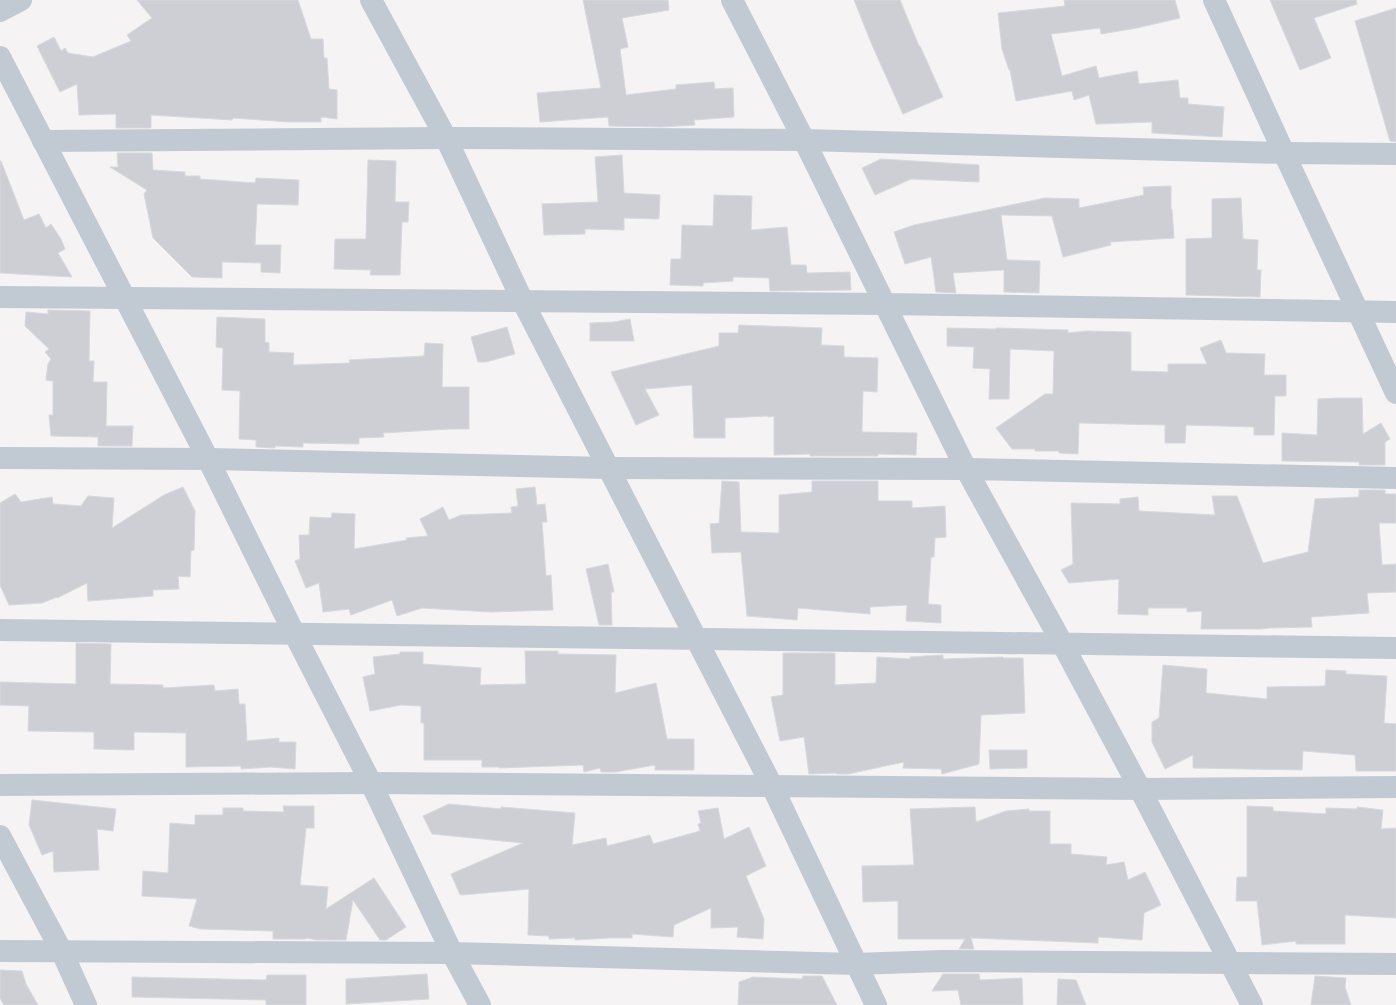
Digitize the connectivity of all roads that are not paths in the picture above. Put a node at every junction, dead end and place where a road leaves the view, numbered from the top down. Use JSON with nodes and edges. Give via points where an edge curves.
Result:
{"nodes":[{"id":1,"x":21,"y":0,"type":"edge"},
{"id":2,"x":371,"y":0,"type":"edge"},
{"id":3,"x":734,"y":0,"type":"edge"},
{"id":4,"x":1214,"y":0,"type":"edge"},
{"id":5,"x":0,"y":11,"type":"edge"},
{"id":6,"x":0,"y":57,"type":"edge"},
{"id":7,"x":446,"y":138,"type":"junction"},
{"id":8,"x":804,"y":140,"type":"junction"},
{"id":9,"x":43,"y":141,"type":"junction"},
{"id":10,"x":1284,"y":153,"type":"junction"},
{"id":11,"x":1396,"y":154,"type":"edge"},
{"id":12,"x":0,"y":297,"type":"edge"},
{"id":13,"x":124,"y":298,"type":"junction"},
{"id":14,"x":523,"y":302,"type":"junction"},
{"id":15,"x":884,"y":304,"type":"junction"},
{"id":16,"x":1358,"y":310,"type":"junction"},
{"id":17,"x":1396,"y":312,"type":"edge"},
{"id":18,"x":1396,"y":393,"type":"edge"},
{"id":19,"x":0,"y":458,"type":"edge"},
{"id":20,"x":208,"y":459,"type":"junction"},
{"id":21,"x":608,"y":468,"type":"junction"},
{"id":22,"x":966,"y":469,"type":"junction"},
{"id":23,"x":1396,"y":478,"type":"edge"},
{"id":24,"x":0,"y":630,"type":"edge"},
{"id":25,"x":294,"y":633,"type":"junction"},
{"id":26,"x":696,"y":638,"type":"junction"},
{"id":27,"x":1062,"y":643,"type":"junction"},
{"id":28,"x":1396,"y":648,"type":"edge"},
{"id":29,"x":371,"y":783,"type":"junction"},
{"id":30,"x":0,"y":785,"type":"edge"},
{"id":31,"x":772,"y":786,"type":"junction"},
{"id":32,"x":1396,"y":787,"type":"edge"},
{"id":33,"x":1140,"y":790,"type":"junction"},
{"id":34,"x":0,"y":836,"type":"edge"},
{"id":35,"x":0,"y":951,"type":"edge"},
{"id":36,"x":62,"y":952,"type":"junction"},
{"id":37,"x":452,"y":953,"type":"junction"},
{"id":38,"x":1230,"y":963,"type":"junction"},
{"id":39,"x":855,"y":964,"type":"junction"},
{"id":40,"x":1396,"y":964,"type":"edge"},
{"id":41,"x":86,"y":1005,"type":"edge"},
{"id":42,"x":480,"y":1005,"type":"edge"},
{"id":43,"x":876,"y":1005,"type":"edge"},
{"id":44,"x":1252,"y":1005,"type":"edge"}],
"edges":[{"from":1,"to":5,"type":"street"},
{"from":2,"to":7,"type":"street"},
{"from":3,"to":8,"type":"street"},
{"from":4,"to":10,"type":"street"},
{"from":6,"to":9,"type":"street"},
{"from":7,"to":8,"type":"street"},
{"from":7,"to":9,"type":"street"},
{"from":7,"to":14,"type":"street"},
{"from":8,"to":10,"type":"street"},
{"from":8,"to":15,"type":"street"},
{"from":9,"to":13,"type":"street"},
{"from":10,"to":11,"type":"street"},
{"from":10,"to":16,"type":"street"},
{"from":12,"to":13,"type":"street"},
{"from":13,"to":14,"type":"street"},
{"from":13,"to":20,"type":"street"},
{"from":14,"to":15,"type":"street"},
{"from":14,"to":21,"type":"street"},
{"from":15,"to":16,"type":"street"},
{"from":15,"to":22,"type":"street"},
{"from":16,"to":17,"type":"street"},
{"from":16,"to":18,"type":"street"},
{"from":19,"to":20,"type":"street"},
{"from":20,"to":21,"type":"street"},
{"from":20,"to":25,"type":"street"},
{"from":21,"to":22,"type":"street"},
{"from":21,"to":26,"type":"street"},
{"from":22,"to":23,"type":"street"},
{"from":22,"to":27,"type":"street"},
{"from":24,"to":25,"type":"street"},
{"from":25,"to":26,"type":"street"},
{"from":25,"to":29,"type":"street"},
{"from":26,"to":27,"type":"street"},
{"from":26,"to":31,"type":"street"},
{"from":27,"to":28,"type":"street"},
{"from":27,"to":33,"type":"street"},
{"from":29,"to":30,"type":"street"},
{"from":29,"to":31,"type":"street"},
{"from":29,"to":37,"type":"street"},
{"from":31,"to":33,"type":"street"},
{"from":31,"to":39,"type":"street"},
{"from":32,"to":33,"type":"street"},
{"from":33,"to":38,"type":"street"},
{"from":34,"to":36,"type":"street"},
{"from":35,"to":36,"type":"street"},
{"from":36,"to":37,"type":"street"},
{"from":36,"to":41,"type":"street"},
{"from":37,"to":39,"type":"street"},
{"from":37,"to":42,"type":"street"},
{"from":38,"to":39,"type":"street","via":[[942,961]]},
{"from":38,"to":40,"type":"street"},
{"from":38,"to":44,"type":"street"},
{"from":39,"to":43,"type":"street"}]}
